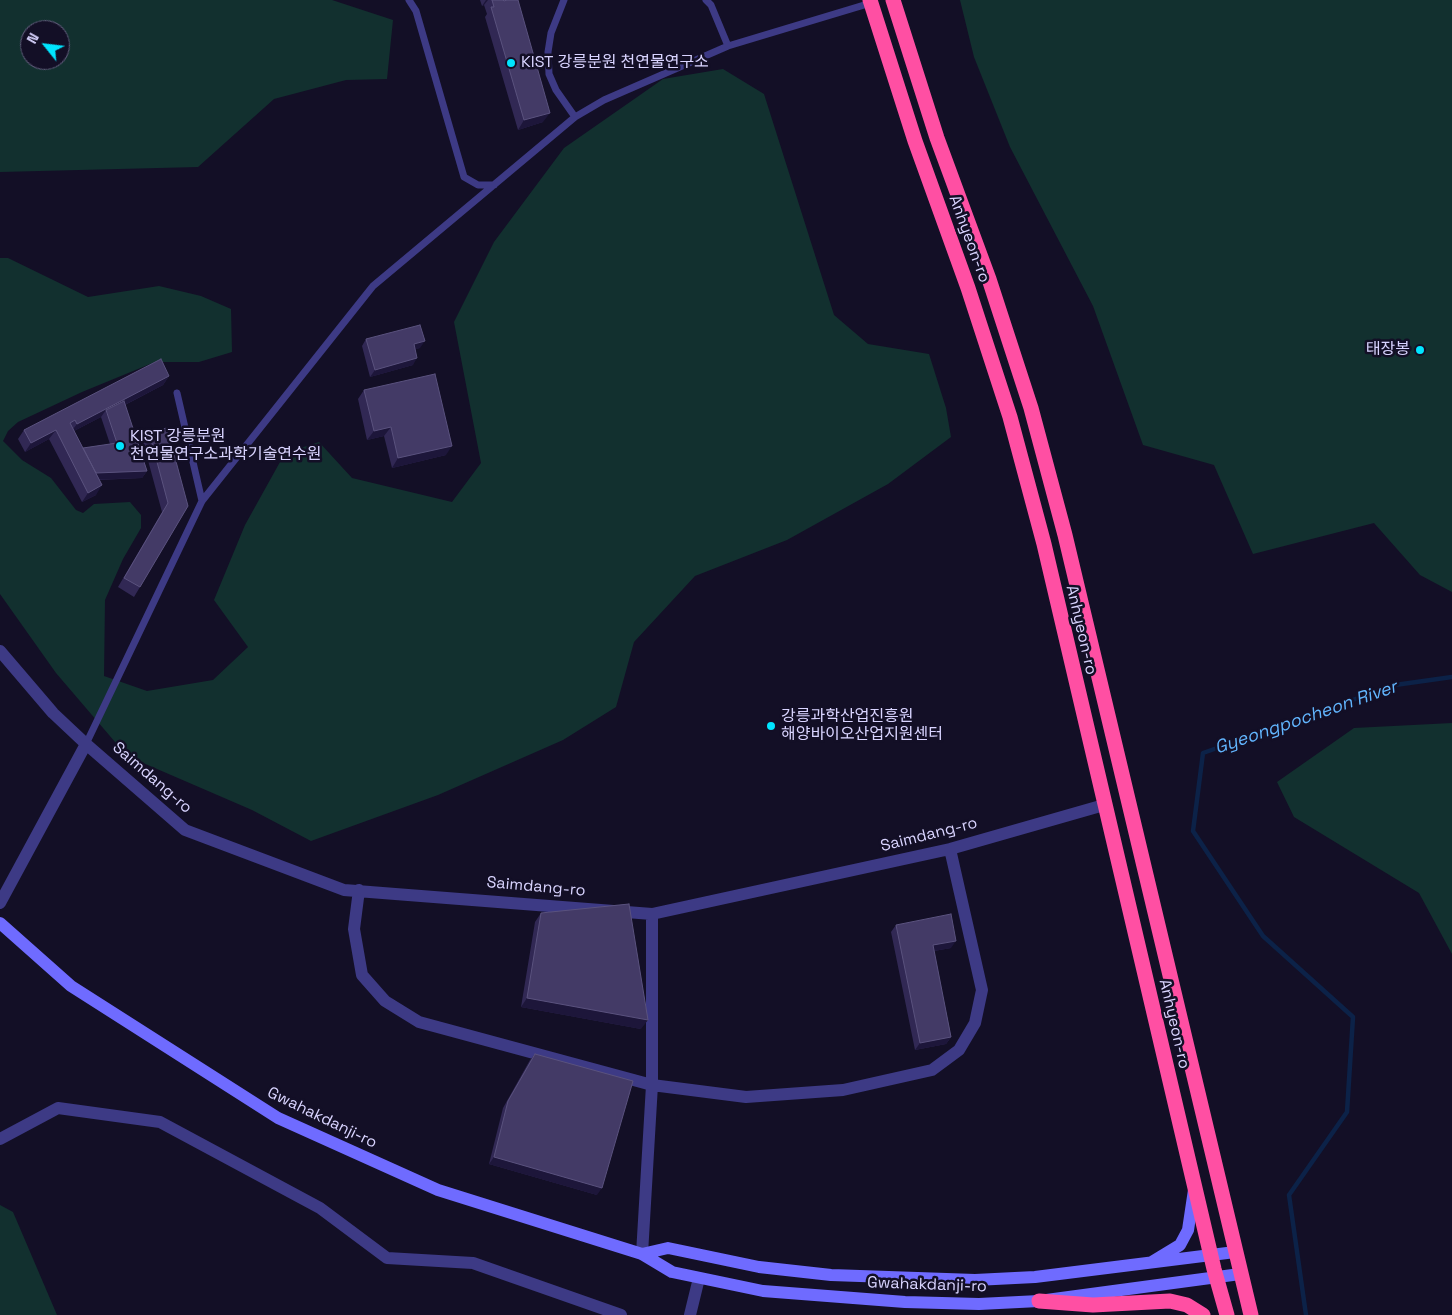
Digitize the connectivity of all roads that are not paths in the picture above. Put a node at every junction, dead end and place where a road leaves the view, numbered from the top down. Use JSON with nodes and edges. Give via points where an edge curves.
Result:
{"nodes":[{"id":1,"x":409,"y":0,"type":"edge"},
{"id":2,"x":564,"y":0,"type":"edge"},
{"id":3,"x":706,"y":0,"type":"edge"},
{"id":4,"x":893,"y":0,"type":"edge"},
{"id":5,"x":873,"y":1,"type":"edge"},
{"id":6,"x":728,"y":46,"type":"junction"},
{"id":7,"x":575,"y":117,"type":"junction"},
{"id":8,"x":494,"y":186,"type":"junction"},
{"id":9,"x":176,"y":393,"type":"dead end"},
{"id":10,"x":202,"y":501,"type":"junction"},
{"id":11,"x":0,"y":651,"type":"edge"},
{"id":12,"x":86,"y":744,"type":"junction"},
{"id":13,"x":1128,"y":799,"type":"junction"},
{"id":14,"x":1104,"y":805,"type":"junction"},
{"id":15,"x":950,"y":849,"type":"junction"},
{"id":16,"x":359,"y":890,"type":"junction"},
{"id":17,"x":0,"y":903,"type":"edge"},
{"id":18,"x":652,"y":914,"type":"junction"},
{"id":19,"x":0,"y":923,"type":"edge"},
{"id":20,"x":652,"y":1085,"type":"junction"},
{"id":21,"x":0,"y":1139,"type":"edge"},
{"id":22,"x":1195,"y":1187,"type":"junction"},
{"id":23,"x":1235,"y":1252,"type":"junction"},
{"id":24,"x":642,"y":1254,"type":"junction"},
{"id":25,"x":1211,"y":1257,"type":"junction"},
{"id":26,"x":1147,"y":1264,"type":"junction"},
{"id":27,"x":1240,"y":1274,"type":"junction"},
{"id":28,"x":699,"y":1278,"type":"junction"},
{"id":29,"x":1216,"y":1279,"type":"junction"},
{"id":30,"x":1039,"y":1301,"type":"junction"},
{"id":31,"x":621,"y":1315,"type":"edge"},
{"id":32,"x":690,"y":1315,"type":"edge"},
{"id":33,"x":1203,"y":1315,"type":"edge"},
{"id":34,"x":1227,"y":1315,"type":"edge"},
{"id":35,"x":1251,"y":1315,"type":"edge"}],
"edges":[{"from":1,"to":8,"type":"lane","via":[[416,11],[464,177],[478,185]]},
{"from":2,"to":7,"type":"lane","via":[[550,33],[549,74]]},
{"from":3,"to":6,"type":"lane"},
{"from":4,"to":13,"type":"highway","name":"Anhyeon-ro","via":[[937,138],[989,279],[1031,408]]},
{"from":5,"to":6,"type":"lane"},
{"from":5,"to":14,"type":"highway","name":"Anhyeon-ro","via":[[915,141],[1010,417],[1044,544]]},
{"from":6,"to":7,"type":"lane","via":[[604,100]]},
{"from":7,"to":8,"type":"lane"},
{"from":8,"to":10,"type":"lane","via":[[373,286]]},
{"from":9,"to":10,"type":"lane"},
{"from":10,"to":12,"type":"lane"},
{"from":11,"to":12,"type":"street","via":[[53,713]]},
{"from":12,"to":16,"type":"street","name":"Saimdang-ro","via":[[185,830],[344,890]]},
{"from":12,"to":17,"type":"street"},
{"from":13,"to":14,"type":"highway"},
{"from":13,"to":23,"type":"highway","name":"Anhyeon-ro"},
{"from":14,"to":15,"type":"street","name":"Saimdang-ro"},
{"from":14,"to":22,"type":"highway","name":"Anhyeon-ro"},
{"from":15,"to":18,"type":"street","name":"Saimdang-ro"},
{"from":15,"to":20,"type":"street","via":[[982,990],[975,1023],[959,1050],[932,1070],[843,1090],[746,1096]]},
{"from":16,"to":18,"type":"street","name":"Saimdang-ro"},
{"from":16,"to":20,"type":"street","via":[[354,929],[362,975],[385,1001],[420,1022]]},
{"from":18,"to":20,"type":"street"},
{"from":19,"to":24,"type":"street","name":"Gwahakdanji-ro","via":[[71,986],[278,1118],[438,1190]]},
{"from":20,"to":24,"type":"street"},
{"from":21,"to":31,"type":"street","via":[[58,1108],[160,1122],[320,1208],[387,1258],[473,1262]]},
{"from":22,"to":25,"type":"highway","name":"Anhyeon-ro"},
{"from":22,"to":26,"type":"street","via":[[1188,1230],[1180,1244]]},
{"from":23,"to":25,"type":"street","name":"Gwahakdanji-ro"},
{"from":23,"to":27,"type":"highway","name":"Anhyeon-ro"},
{"from":24,"to":26,"type":"street","name":"Gwahakdanji-ro","via":[[668,1248],[758,1267],[831,1275],[975,1280],[1035,1277]]},
{"from":24,"to":28,"type":"street","name":"Gwahakdanji-ro","via":[[672,1272]]},
{"from":25,"to":26,"type":"street","name":"Gwahakdanji-ro"},
{"from":25,"to":29,"type":"highway","name":"Anhyeon-ro"},
{"from":27,"to":29,"type":"street","name":"Gwahakdanji-ro"},
{"from":27,"to":35,"type":"highway"},
{"from":28,"to":30,"type":"street","name":"Gwahakdanji-ro","via":[[763,1291],[896,1301],[979,1304]]},
{"from":28,"to":32,"type":"street"},
{"from":29,"to":30,"type":"street","name":"Gwahakdanji-ro"},
{"from":29,"to":34,"type":"highway"},
{"from":30,"to":33,"type":"highway","via":[[1093,1305],[1170,1301],[1187,1305]]}]}
